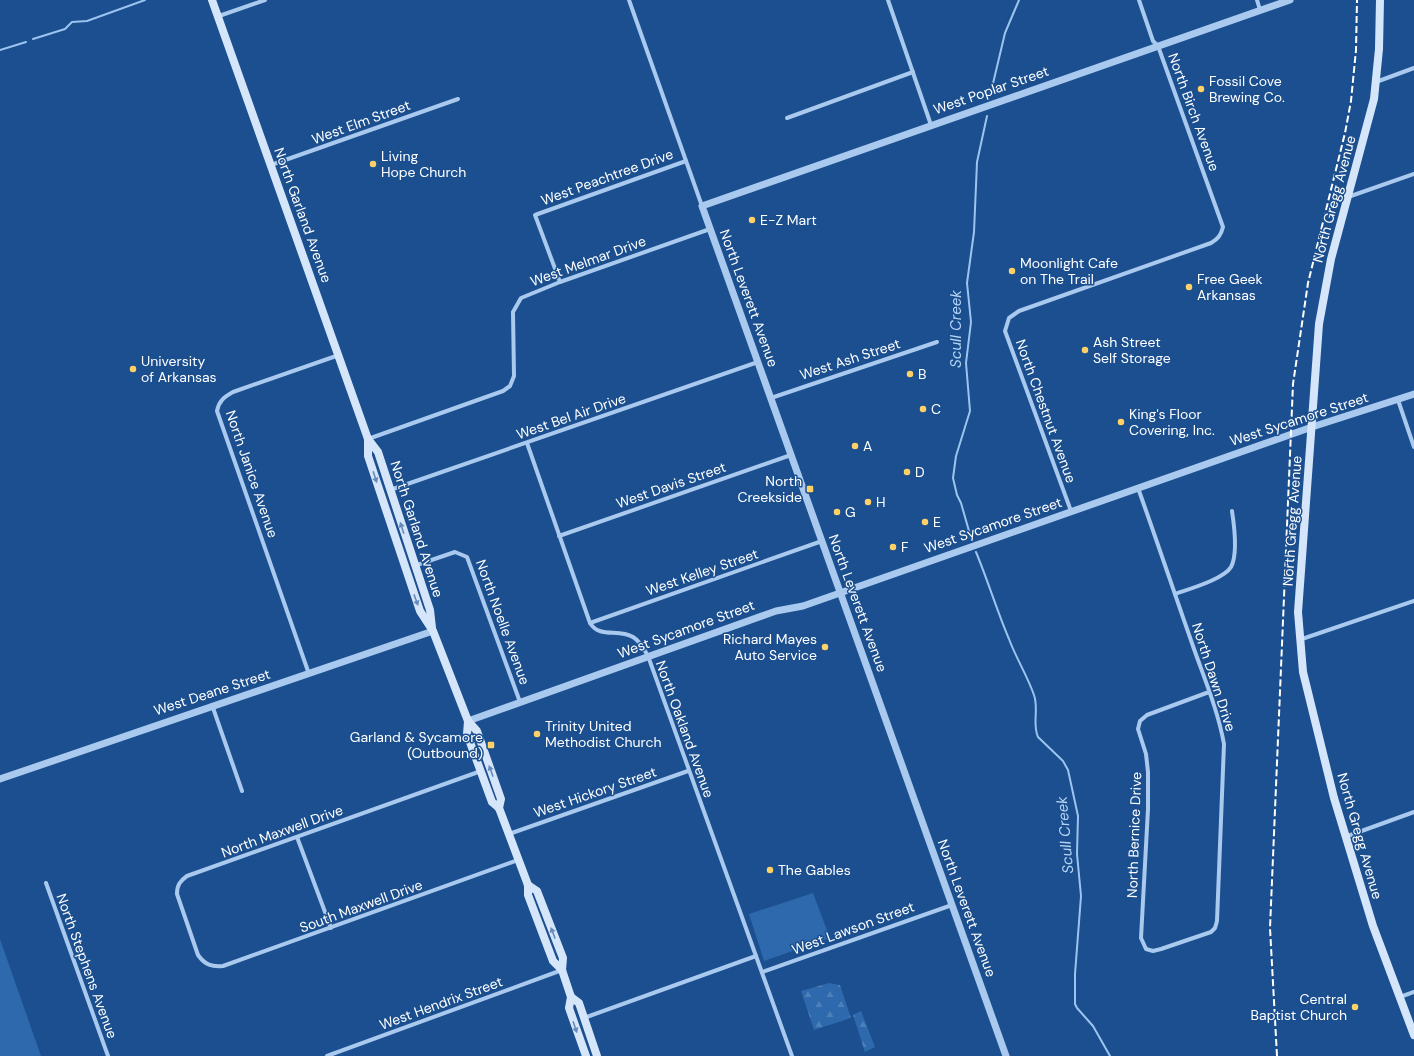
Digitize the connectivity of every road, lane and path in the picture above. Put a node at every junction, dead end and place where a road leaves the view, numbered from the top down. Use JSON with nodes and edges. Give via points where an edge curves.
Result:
{"nodes":[{"id":1,"x":212,"y":0,"type":"edge"},
{"id":2,"x":265,"y":0,"type":"edge"},
{"id":3,"x":629,"y":0,"type":"edge"},
{"id":4,"x":888,"y":0,"type":"edge"},
{"id":5,"x":1139,"y":0,"type":"edge"},
{"id":6,"x":1257,"y":0,"type":"edge"},
{"id":7,"x":1290,"y":0,"type":"edge"},
{"id":8,"x":1380,"y":0,"type":"edge"},
{"id":9,"x":1260,"y":10,"type":"junction"},
{"id":10,"x":219,"y":16,"type":"junction"},
{"id":11,"x":1158,"y":46,"type":"junction"},
{"id":12,"x":1414,"y":68,"type":"edge"},
{"id":13,"x":913,"y":72,"type":"junction"},
{"id":14,"x":1376,"y":82,"type":"junction"},
{"id":15,"x":458,"y":99,"type":"dead end"},
{"id":16,"x":787,"y":118,"type":"dead end"},
{"id":17,"x":931,"y":125,"type":"junction"},
{"id":18,"x":686,"y":161,"type":"junction"},
{"id":19,"x":271,"y":166,"type":"junction"},
{"id":20,"x":1414,"y":174,"type":"edge"},
{"id":21,"x":1348,"y":197,"type":"junction"},
{"id":22,"x":702,"y":206,"type":"junction"},
{"id":23,"x":710,"y":229,"type":"junction"},
{"id":24,"x":560,"y":282,"type":"junction"},
{"id":25,"x":1009,"y":318,"type":"joint"},
{"id":26,"x":937,"y":342,"type":"dead end"},
{"id":27,"x":339,"y":355,"type":"junction"},
{"id":28,"x":758,"y":362,"type":"junction"},
{"id":29,"x":1414,"y":394,"type":"edge"},
{"id":30,"x":771,"y":398,"type":"junction"},
{"id":31,"x":1398,"y":400,"type":"junction"},
{"id":32,"x":1312,"y":427,"type":"junction"},
{"id":33,"x":368,"y":439,"type":"junction"},
{"id":34,"x":527,"y":443,"type":"junction"},
{"id":35,"x":1414,"y":448,"type":"edge"},
{"id":36,"x":791,"y":455,"type":"junction"},
{"id":37,"x":1138,"y":488,"type":"junction"},
{"id":38,"x":390,"y":490,"type":"junction"},
{"id":39,"x":1071,"y":511,"type":"junction"},
{"id":40,"x":1232,"y":511,"type":"dead end"},
{"id":41,"x":560,"y":536,"type":"junction"},
{"id":42,"x":822,"y":541,"type":"junction"},
{"id":43,"x":414,"y":566,"type":"junction"},
{"id":44,"x":841,"y":592,"type":"junction"},
{"id":45,"x":1175,"y":594,"type":"junction"},
{"id":46,"x":1414,"y":601,"type":"edge"},
{"id":47,"x":590,"y":623,"type":"junction"},
{"id":48,"x":433,"y":631,"type":"junction"},
{"id":49,"x":1299,"y":640,"type":"junction"},
{"id":50,"x":648,"y":656,"type":"junction"},
{"id":51,"x":309,"y":674,"type":"junction"},
{"id":52,"x":1209,"y":692,"type":"junction"},
{"id":53,"x":520,"y":702,"type":"junction"},
{"id":54,"x":212,"y":705,"type":"junction"},
{"id":55,"x":468,"y":721,"type":"junction"},
{"id":56,"x":481,"y":771,"type":"junction"},
{"id":57,"x":688,"y":771,"type":"junction"},
{"id":58,"x":0,"y":779,"type":"edge"},
{"id":59,"x":242,"y":791,"type":"dead end"},
{"id":60,"x":499,"y":808,"type":"junction"},
{"id":61,"x":1414,"y":812,"type":"edge"},
{"id":62,"x":509,"y":834,"type":"junction"},
{"id":63,"x":1345,"y":837,"type":"junction"},
{"id":64,"x":298,"y":838,"type":"junction"},
{"id":65,"x":519,"y":860,"type":"junction"},
{"id":66,"x":46,"y":883,"type":"dead end"},
{"id":67,"x":952,"y":905,"type":"junction"},
{"id":68,"x":331,"y":928,"type":"junction"},
{"id":69,"x":1146,"y":950,"type":"joint"},
{"id":70,"x":756,"y":956,"type":"junction"},
{"id":71,"x":209,"y":966,"type":"joint"},
{"id":72,"x":562,"y":970,"type":"junction"},
{"id":73,"x":762,"y":972,"type":"junction"},
{"id":74,"x":1414,"y":992,"type":"edge"},
{"id":75,"x":571,"y":997,"type":"junction"},
{"id":76,"x":1400,"y":997,"type":"junction"},
{"id":77,"x":584,"y":1018,"type":"junction"},
{"id":78,"x":1414,"y":1035,"type":"edge"},
{"id":79,"x":108,"y":1056,"type":"edge"},
{"id":80,"x":327,"y":1056,"type":"edge"},
{"id":81,"x":586,"y":1056,"type":"edge"},
{"id":82,"x":597,"y":1056,"type":"edge"},
{"id":83,"x":792,"y":1056,"type":"edge"},
{"id":84,"x":1006,"y":1056,"type":"edge"}],
"edges":[{"from":1,"to":10,"type":"main road","name":"North Garland Avenue"},
{"from":2,"to":10,"type":"street"},
{"from":3,"to":18,"type":"street","name":"North Leverett Avenue"},
{"from":4,"to":13,"type":"street"},
{"from":5,"to":11,"type":"street","name":"North Birch Avenue","via":[[1153,41]]},
{"from":6,"to":9,"type":"street"},
{"from":7,"to":9,"type":"street","name":"West Poplar Street"},
{"from":8,"to":14,"type":"main road","name":"North Gregg Avenue"},
{"from":9,"to":11,"type":"street","name":"West Poplar Street"},
{"from":10,"to":19,"type":"main road","name":"North Garland Avenue"},
{"from":11,"to":17,"type":"street","name":"West Poplar Street"},
{"from":11,"to":25,"type":"street","name":"North Birch Avenue","via":[[1222,220],[1222,233],[1211,243],[1019,311]]},
{"from":12,"to":14,"type":"street"},
{"from":13,"to":16,"type":"street"},
{"from":13,"to":17,"type":"street"},
{"from":14,"to":21,"type":"main road","name":"North Gregg Avenue","via":[[1374,99]]},
{"from":15,"to":19,"type":"street","name":"West Elm Street"},
{"from":17,"to":22,"type":"street","name":"West Poplar Street"},
{"from":18,"to":22,"type":"street","name":"North Leverett Avenue"},
{"from":18,"to":24,"type":"street","name":"West Peachtree Drive","via":[[535,215]]},
{"from":19,"to":27,"type":"main road","name":"North Garland Avenue"},
{"from":20,"to":21,"type":"street"},
{"from":21,"to":32,"type":"main road","name":"North Gregg Avenue","via":[[1325,286],[1319,324]]},
{"from":22,"to":23,"type":"street","name":"North Leverett Avenue"},
{"from":23,"to":24,"type":"street","name":"West Melmar Drive"},
{"from":23,"to":28,"type":"street","name":"North Leverett Avenue"},
{"from":24,"to":33,"type":"street","name":"West Melmar Drive","via":[[521,298],[513,312],[515,366],[510,386],[503,391]]},
{"from":25,"to":39,"type":"street","name":"North Chestnut Avenue","via":[[1005,331]]},
{"from":26,"to":30,"type":"street","name":"West Ash Street"},
{"from":27,"to":33,"type":"main road","name":"North Garland Avenue"},
{"from":27,"to":51,"type":"street","name":"North Janice Avenue","via":[[233,392],[219,403],[217,411]]},
{"from":28,"to":30,"type":"street","name":"North Leverett Avenue"},
{"from":28,"to":34,"type":"street","name":"West Bel Air Drive"},
{"from":29,"to":31,"type":"street","name":"West Sycamore Street"},
{"from":30,"to":36,"type":"street","name":"North Leverett Avenue"},
{"from":31,"to":32,"type":"street","name":"West Sycamore Street"},
{"from":31,"to":35,"type":"street"},
{"from":32,"to":37,"type":"street","name":"West Sycamore Street"},
{"from":32,"to":49,"type":"main road","name":"North Gregg Avenue","via":[[1298,612]]},
{"from":33,"to":38,"type":"main road","name":"North Garland Avenue","via":[[378,452]]},
{"from":33,"to":48,"type":"main road","name":"North Garland Avenue","one_way":true,"via":[[368,456],[404,567],[421,614]]},
{"from":34,"to":38,"type":"street","name":"West Bel Air Drive"},
{"from":34,"to":41,"type":"street"},
{"from":36,"to":41,"type":"street","name":"West Davis Street"},
{"from":36,"to":42,"type":"street","name":"North Leverett Avenue"},
{"from":37,"to":39,"type":"street","name":"West Sycamore Street"},
{"from":37,"to":45,"type":"street","name":"North Dawn Drive"},
{"from":43,"to":38,"type":"main road","name":"North Garland Avenue","one_way":true},
{"from":39,"to":44,"type":"street","name":"West Sycamore Street"},
{"from":40,"to":45,"type":"street","via":[[1234,525],[1231,568],[1224,574]]},
{"from":41,"to":47,"type":"street"},
{"from":42,"to":44,"type":"street","name":"North Leverett Avenue"},
{"from":42,"to":47,"type":"street","name":"West Kelley Street"},
{"from":43,"to":48,"type":"main road","name":"North Garland Avenue","via":[[430,610]]},
{"from":43,"to":53,"type":"street","name":"North Noelle Avenue","via":[[455,552],[467,557]]},
{"from":44,"to":50,"type":"street","name":"West Sycamore Street","via":[[802,606],[776,611]]},
{"from":44,"to":67,"type":"street","name":"North Leverett Avenue"},
{"from":45,"to":52,"type":"street","name":"North Dawn Drive"},
{"from":46,"to":49,"type":"street"},
{"from":47,"to":50,"type":"street","name":"North Oakland Avenue","via":[[600,633],[624,633],[634,637]]},
{"from":48,"to":51,"type":"street","name":"West Deane Street"},
{"from":48,"to":55,"type":"main road","name":"North Garland Avenue"},
{"from":49,"to":63,"type":"main road","name":"North Gregg Avenue","via":[[1306,691]]},
{"from":50,"to":53,"type":"street","name":"West Sycamore Street"},
{"from":50,"to":57,"type":"street","name":"North Oakland Avenue"},
{"from":51,"to":54,"type":"street","name":"West Deane Street"},
{"from":52,"to":69,"type":"street","name":"North Bernice Drive","via":[[1147,715],[1140,721],[1138,729],[1146,754],[1148,772],[1141,938]]},
{"from":52,"to":69,"type":"street","name":"North Dawn Drive","via":[[1224,744],[1215,928],[1211,932],[1161,949]]},
{"from":53,"to":55,"type":"street","name":"West Sycamore Street"},
{"from":54,"to":58,"type":"street","name":"West Deane Street"},
{"from":54,"to":59,"type":"street"},
{"from":55,"to":56,"type":"main road","name":"North Garland Avenue","via":[[467,734]]},
{"from":60,"to":55,"type":"main road","name":"North Garland Avenue","one_way":true,"via":[[501,799],[477,731]]},
{"from":56,"to":60,"type":"main road","name":"North Garland Avenue","via":[[492,802]]},
{"from":56,"to":64,"type":"street","name":"North Maxwell Drive"},
{"from":57,"to":62,"type":"street","name":"West Hickory Street"},
{"from":57,"to":70,"type":"street","name":"North Oakland Avenue"},
{"from":60,"to":62,"type":"main road","name":"North Garland Avenue"},
{"from":61,"to":63,"type":"street"},
{"from":62,"to":65,"type":"main road","name":"North Garland Avenue"},
{"from":63,"to":76,"type":"main road","name":"North Gregg Avenue","via":[[1373,926]]},
{"from":64,"to":68,"type":"street"},
{"from":64,"to":71,"type":"street","name":"North Maxwell Drive","via":[[187,876],[181,881],[177,888],[179,902],[198,955]]},
{"from":65,"to":68,"type":"street","name":"South Maxwell Drive"},
{"from":65,"to":72,"type":"main road","name":"North Garland Avenue","via":[[528,885],[528,895],[553,962]]},
{"from":66,"to":79,"type":"street","name":"North Stephens Avenue"},
{"from":67,"to":73,"type":"street","name":"West Lawson Street"},
{"from":67,"to":84,"type":"street","name":"North Leverett Avenue"},
{"from":68,"to":71,"type":"street","name":"South Maxwell Drive","via":[[223,966]]},
{"from":70,"to":73,"type":"street","name":"North Oakland Avenue"},
{"from":70,"to":77,"type":"street"},
{"from":72,"to":75,"type":"main road","name":"North Garland Avenue"},
{"from":72,"to":80,"type":"street","name":"West Hendrix Street"},
{"from":73,"to":83,"type":"street","name":"North Oakland Avenue"},
{"from":74,"to":76,"type":"street"},
{"from":75,"to":77,"type":"main road","name":"North Garland Avenue","via":[[579,1003]]},
{"from":75,"to":81,"type":"main road","name":"North Garland Avenue","one_way":true,"via":[[569,1008]]},
{"from":76,"to":78,"type":"main road","name":"North Gregg Avenue"},
{"from":77,"to":82,"type":"main road","name":"North Garland Avenue"}]}
